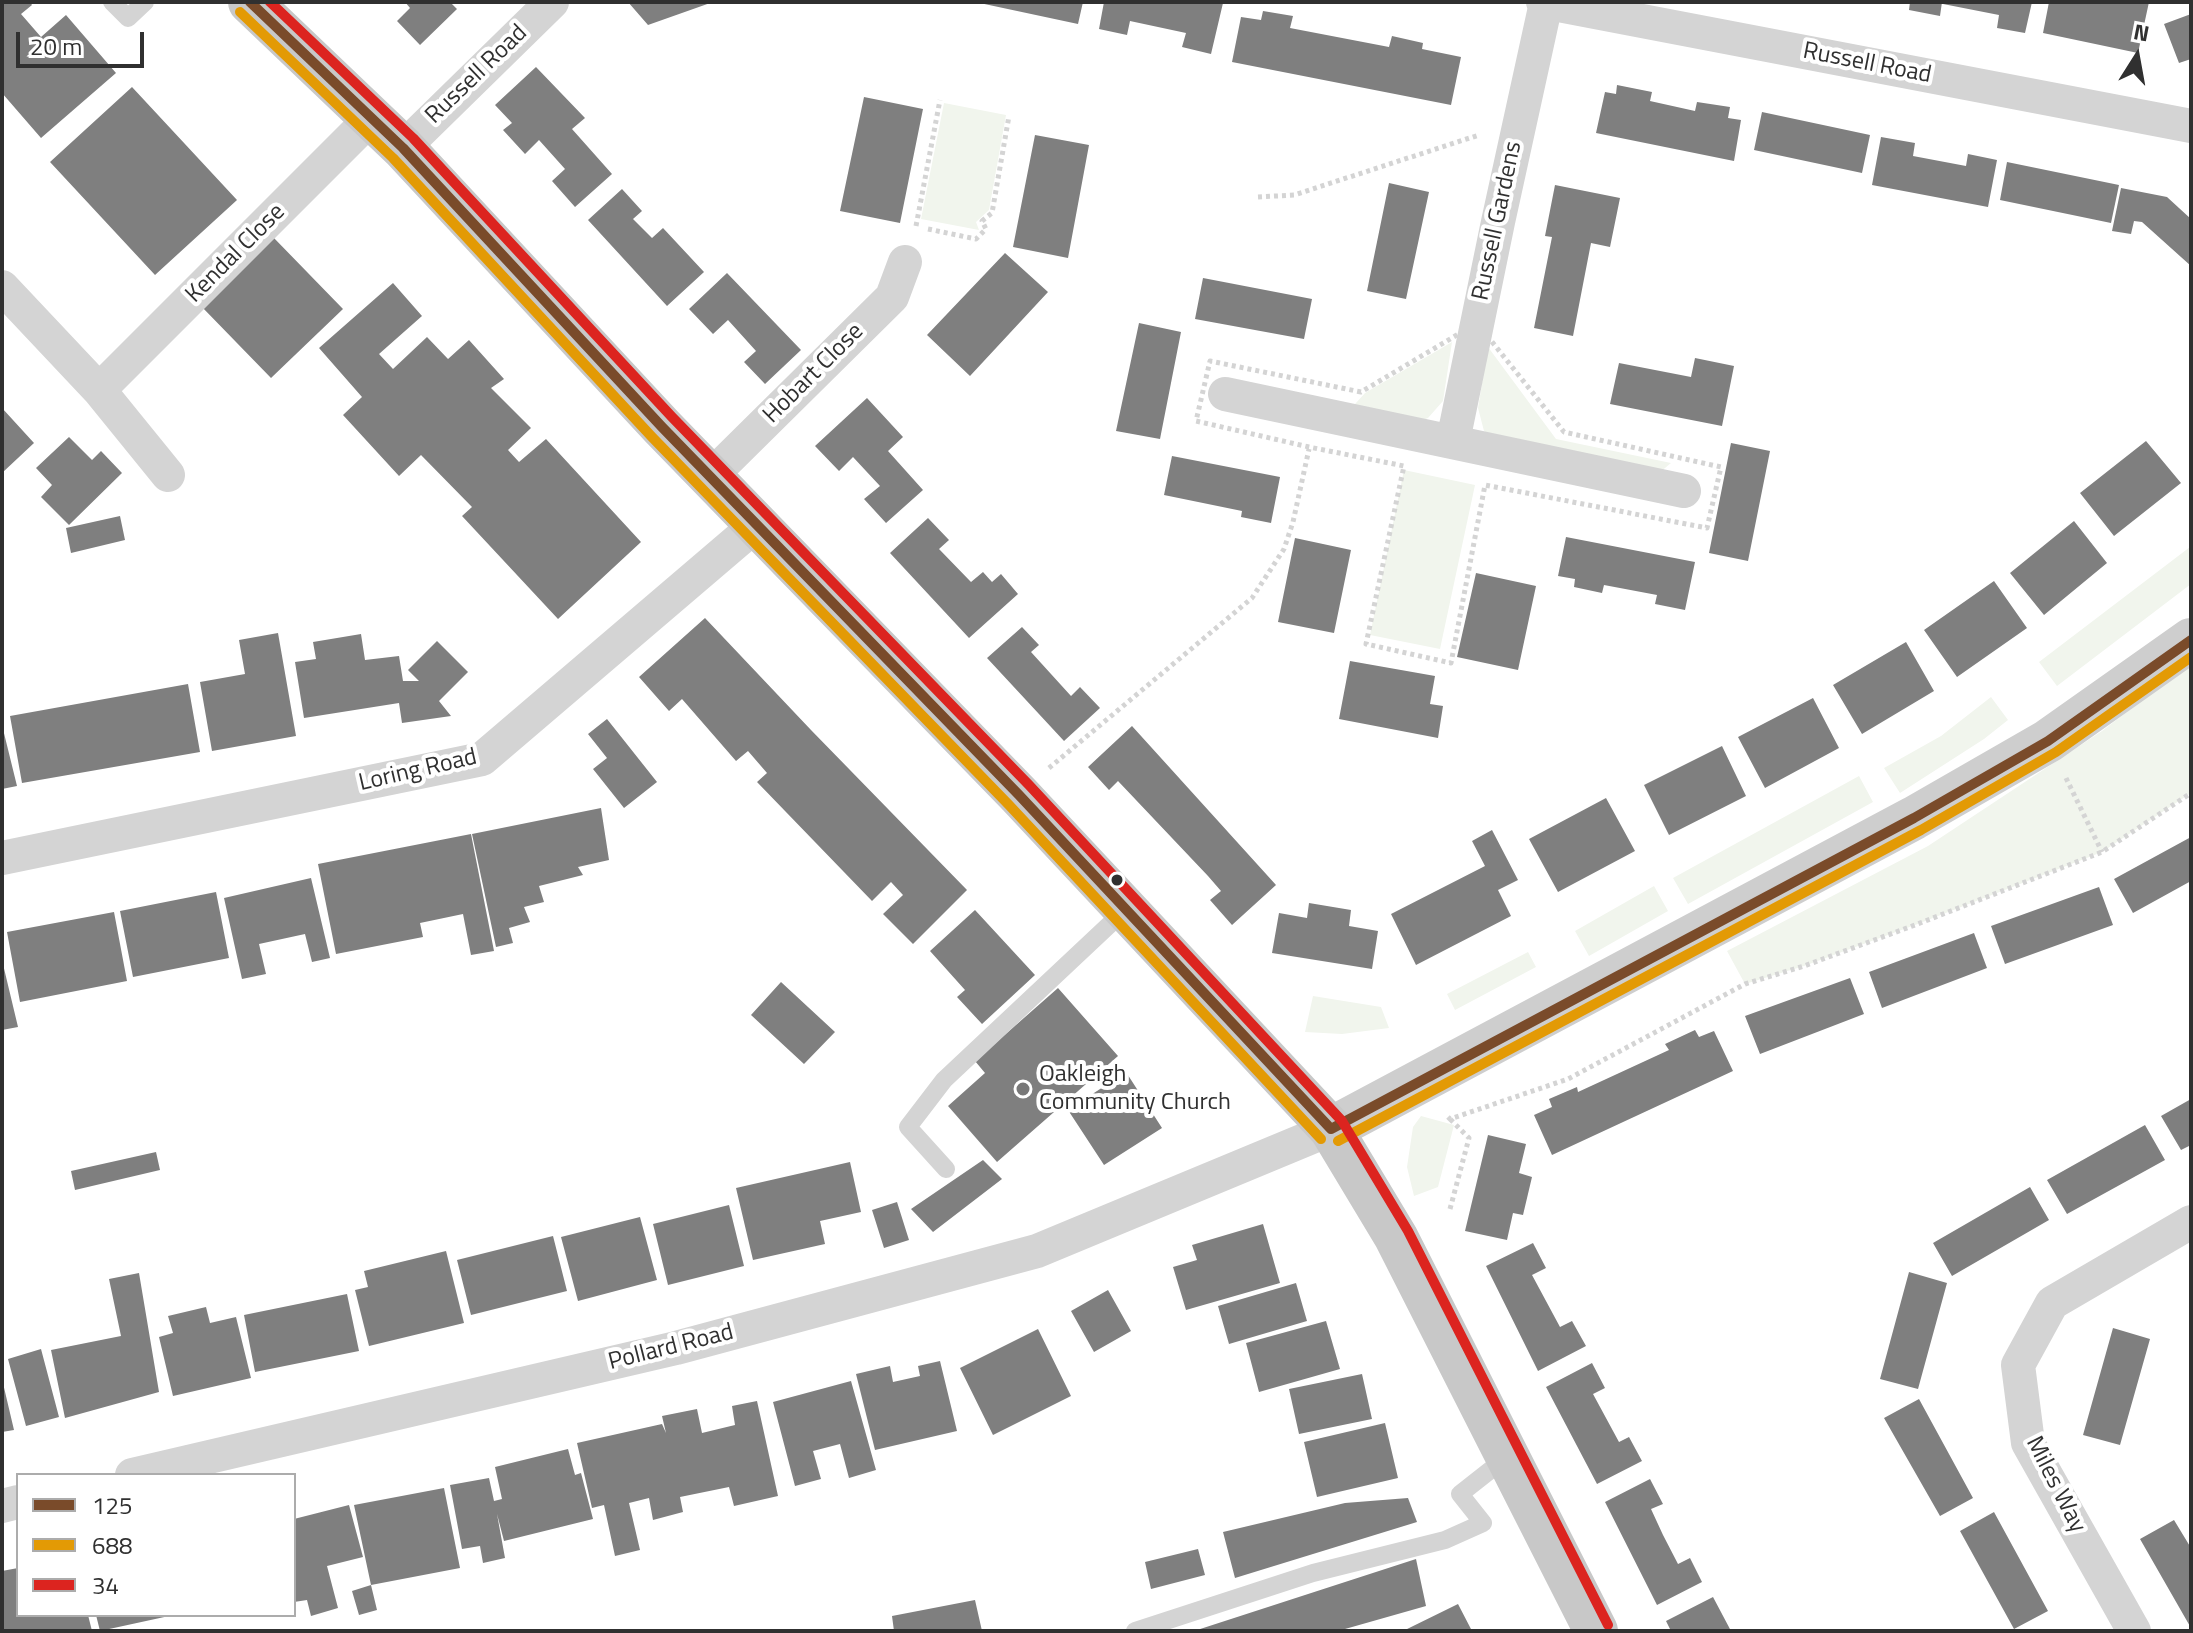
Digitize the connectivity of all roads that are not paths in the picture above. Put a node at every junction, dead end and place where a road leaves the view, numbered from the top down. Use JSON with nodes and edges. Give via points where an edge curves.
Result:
{"nodes":[{"id":1,"x":112,"y":2,"type":"edge"},
{"id":2,"x":145,"y":2,"type":"edge"},
{"id":3,"x":250,"y":2,"type":"edge"},
{"id":4,"x":552,"y":2,"type":"edge"},
{"id":5,"x":1545,"y":2,"type":"edge"},
{"id":6,"x":372,"y":117,"type":"junction"},
{"id":7,"x":2191,"y":126,"type":"edge"},
{"id":8,"x":403,"y":148,"type":"junction"},
{"id":9,"x":905,"y":262,"type":"road end"},
{"id":10,"x":2,"y":287,"type":"edge"},
{"id":11,"x":99,"y":390,"type":"junction"},
{"id":12,"x":1225,"y":394,"type":"dead end"},
{"id":13,"x":1453,"y":441,"type":"junction"},
{"id":14,"x":168,"y":475,"type":"dead end"},
{"id":15,"x":710,"y":477,"type":"junction"},
{"id":16,"x":1684,"y":491,"type":"dead end"},
{"id":17,"x":756,"y":525,"type":"junction"},
{"id":18,"x":2191,"y":640,"type":"edge"},
{"id":19,"x":2,"y":858,"type":"edge"},
{"id":20,"x":1125,"y":910,"type":"junction"},
{"id":21,"x":1331,"y":1129,"type":"junction"},
{"id":22,"x":946,"y":1169,"type":"dead end"},
{"id":23,"x":2191,"y":1222,"type":"edge"},
{"id":24,"x":1507,"y":1457,"type":"junction"},
{"id":25,"x":141,"y":1473,"type":"edge"},
{"id":26,"x":1135,"y":1631,"type":"edge"},
{"id":27,"x":1596,"y":1631,"type":"edge"},
{"id":28,"x":2134,"y":1631,"type":"edge"}],
"edges":[{"from":1,"to":2,"type":"lane","via":[[128,18]]},
{"from":3,"to":6,"type":"main road"},
{"from":4,"to":8,"type":"street","name":"Russell Road"},
{"from":5,"to":7,"type":"street","name":"Russell Road"},
{"from":5,"to":13,"type":"street","name":"Russell Gardens"},
{"from":6,"to":8,"type":"main road"},
{"from":6,"to":11,"type":"street","name":"Kendal Close"},
{"from":8,"to":15,"type":"main road"},
{"from":9,"to":15,"type":"street","name":"Hobart Close","via":[[892,297]]},
{"from":10,"to":11,"type":"street"},
{"from":11,"to":14,"type":"street"},
{"from":12,"to":13,"type":"street"},
{"from":13,"to":16,"type":"street"},
{"from":15,"to":17,"type":"main road"},
{"from":17,"to":19,"type":"street","name":"Loring Road","via":[[482,759]]},
{"from":17,"to":20,"type":"main road"},
{"from":18,"to":21,"type":"main road","via":[[2048,741],[1900,826]]},
{"from":20,"to":21,"type":"main road"},
{"from":20,"to":22,"type":"lane","via":[[944,1080],[908,1127]]},
{"from":21,"to":24,"type":"main road","via":[[1396,1237]]},
{"from":21,"to":25,"type":"street","name":"Pollard Road","via":[[1037,1251],[676,1348]]},
{"from":23,"to":28,"type":"street","name":"Miles Way","via":[[2052,1303],[2018,1365],[2028,1443]]},
{"from":24,"to":26,"type":"lane","via":[[1460,1494],[1483,1523],[1445,1540],[1313,1573]]},
{"from":24,"to":27,"type":"main road"}]}
